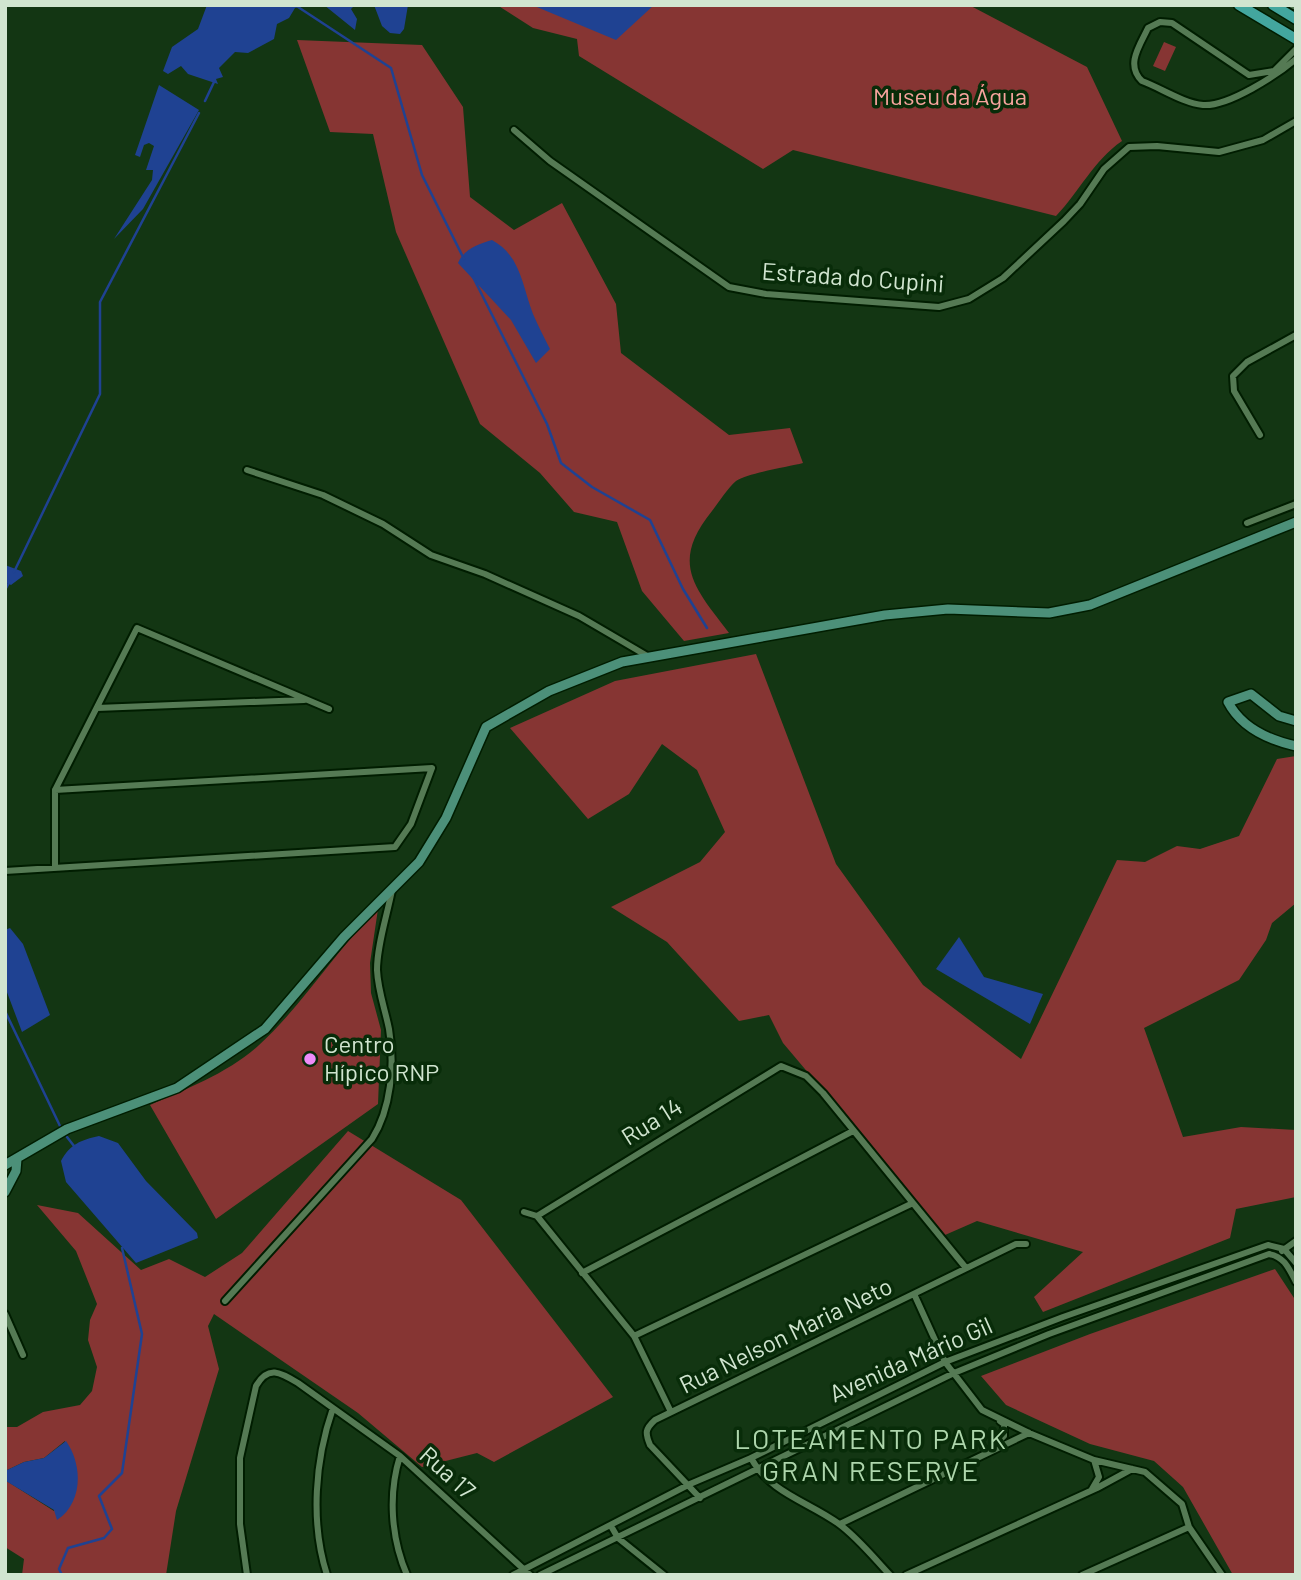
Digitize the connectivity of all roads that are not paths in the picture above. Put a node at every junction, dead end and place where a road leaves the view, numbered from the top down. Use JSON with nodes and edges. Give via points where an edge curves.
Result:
{"nodes":[{"id":1,"x":1273,"y":5,"type":"edge"},
{"id":2,"x":1243,"y":7,"type":"edge"},
{"id":3,"x":1296,"y":19,"type":"edge"},
{"id":4,"x":1296,"y":39,"type":"edge"},
{"id":5,"x":1296,"y":49,"type":"edge"},
{"id":6,"x":1296,"y":59,"type":"edge"},
{"id":7,"x":1250,"y":75,"type":"junction"},
{"id":8,"x":1250,"y":89,"type":"junction"},
{"id":9,"x":1296,"y":121,"type":"edge"},
{"id":10,"x":514,"y":130,"type":"dead end"},
{"id":11,"x":1296,"y":335,"type":"edge"},
{"id":12,"x":1260,"y":435,"type":"dead end"},
{"id":13,"x":247,"y":470,"type":"dead end"},
{"id":14,"x":1296,"y":505,"type":"edge"},
{"id":15,"x":1296,"y":522,"type":"edge"},
{"id":16,"x":1247,"y":523,"type":"dead end"},
{"id":17,"x":649,"y":657,"type":"junction"},
{"id":18,"x":307,"y":699,"type":"junction"},
{"id":19,"x":97,"y":708,"type":"junction"},
{"id":20,"x":329,"y":709,"type":"dead end"},
{"id":21,"x":1296,"y":721,"type":"edge"},
{"id":22,"x":1296,"y":746,"type":"edge"},
{"id":23,"x":55,"y":790,"type":"junction"},
{"id":24,"x":55,"y":868,"type":"junction"},
{"id":25,"x":5,"y":871,"type":"edge"},
{"id":26,"x":392,"y":890,"type":"junction"},
{"id":27,"x":853,"y":1131,"type":"junction"},
{"id":28,"x":17,"y":1159,"type":"junction"},
{"id":29,"x":5,"y":1165,"type":"edge"},
{"id":30,"x":5,"y":1192,"type":"edge"},
{"id":31,"x":913,"y":1203,"type":"junction"},
{"id":32,"x":524,"y":1212,"type":"dead end"},
{"id":33,"x":537,"y":1216,"type":"junction"},
{"id":34,"x":1296,"y":1241,"type":"edge"},
{"id":35,"x":1026,"y":1244,"type":"dead end"},
{"id":36,"x":1284,"y":1249,"type":"junction"},
{"id":37,"x":1279,"y":1256,"type":"junction"},
{"id":38,"x":1296,"y":1263,"type":"edge"},
{"id":39,"x":1213,"y":1264,"type":"junction"},
{"id":40,"x":966,"y":1268,"type":"junction"},
{"id":41,"x":582,"y":1273,"type":"junction"},
{"id":42,"x":1216,"y":1273,"type":"junction"},
{"id":43,"x":1296,"y":1282,"type":"edge"},
{"id":44,"x":1143,"y":1289,"type":"junction"},
{"id":45,"x":915,"y":1296,"type":"junction"},
{"id":46,"x":1147,"y":1298,"type":"junction"},
{"id":47,"x":225,"y":1301,"type":"dead end"},
{"id":48,"x":5,"y":1314,"type":"edge"},
{"id":49,"x":1045,"y":1323,"type":"junction"},
{"id":50,"x":1049,"y":1334,"type":"junction"},
{"id":51,"x":634,"y":1336,"type":"junction"},
{"id":52,"x":23,"y":1355,"type":"dead end"},
{"id":53,"x":945,"y":1362,"type":"junction"},
{"id":54,"x":954,"y":1373,"type":"junction"},
{"id":55,"x":851,"y":1406,"type":"junction"},
{"id":56,"x":333,"y":1408,"type":"junction"},
{"id":57,"x":671,"y":1412,"type":"junction"},
{"id":58,"x":1000,"y":1420,"type":"junction"},
{"id":59,"x":858,"y":1421,"type":"junction"},
{"id":60,"x":1028,"y":1433,"type":"junction"},
{"id":61,"x":985,"y":1455,"type":"junction"},
{"id":62,"x":400,"y":1457,"type":"junction"},
{"id":63,"x":751,"y":1458,"type":"junction"},
{"id":64,"x":1094,"y":1460,"type":"junction"},
{"id":65,"x":1133,"y":1469,"type":"junction"},
{"id":66,"x":758,"y":1470,"type":"junction"},
{"id":67,"x":690,"y":1484,"type":"junction"},
{"id":68,"x":1091,"y":1491,"type":"junction"},
{"id":69,"x":700,"y":1497,"type":"junction"},
{"id":70,"x":840,"y":1524,"type":"junction"},
{"id":71,"x":611,"y":1526,"type":"junction"},
{"id":72,"x":1189,"y":1527,"type":"junction"},
{"id":73,"x":618,"y":1538,"type":"junction"},
{"id":74,"x":523,"y":1568,"type":"junction"},
{"id":75,"x":247,"y":1575,"type":"edge"},
{"id":76,"x":327,"y":1575,"type":"edge"},
{"id":77,"x":407,"y":1575,"type":"edge"},
{"id":78,"x":513,"y":1575,"type":"edge"},
{"id":79,"x":530,"y":1575,"type":"edge"},
{"id":80,"x":540,"y":1575,"type":"edge"},
{"id":81,"x":664,"y":1575,"type":"edge"},
{"id":82,"x":890,"y":1575,"type":"edge"},
{"id":83,"x":906,"y":1575,"type":"edge"},
{"id":84,"x":1082,"y":1575,"type":"edge"},
{"id":85,"x":1222,"y":1575,"type":"edge"}],
"edges":[{"from":1,"to":3,"type":"main road"},
{"from":2,"to":4,"type":"main road"},
{"from":5,"to":7,"type":"street","via":[[1274,71]]},
{"from":6,"to":8,"type":"street"},
{"from":7,"to":8,"type":"street"},
{"from":7,"to":8,"type":"street","via":[[1166,22],[1148,28],[1135,55],[1136,75],[1142,81],[1194,102],[1214,104]]},
{"from":9,"to":10,"type":"street","name":"Estrada do Cupini","via":[[1263,140],[1230,150],[1129,147],[1104,169],[1064,221],[1003,278],[969,299],[939,307],[729,287]]},
{"from":11,"to":12,"type":"street","via":[[1236,369],[1233,376],[1234,391]]},
{"from":13,"to":17,"type":"street","via":[[335,501],[432,555],[485,573],[579,616]]},
{"from":14,"to":16,"type":"street"},
{"from":15,"to":17,"type":"street","via":[[1090,605],[1049,613],[948,609],[885,615]]},
{"from":17,"to":26,"type":"street","via":[[588,673],[486,727],[446,817],[419,862]]},
{"from":18,"to":19,"type":"street"},
{"from":18,"to":19,"type":"street","via":[[137,628]]},
{"from":18,"to":20,"type":"street"},
{"from":19,"to":23,"type":"street"},
{"from":21,"to":22,"type":"street","via":[[1279,716],[1251,694],[1228,702],[1254,729]]},
{"from":23,"to":24,"type":"street"},
{"from":23,"to":24,"type":"street","via":[[432,768],[411,824],[395,847]]},
{"from":24,"to":25,"type":"street"},
{"from":26,"to":28,"type":"street","via":[[344,937],[265,1030],[177,1088],[67,1129]]},
{"from":26,"to":47,"type":"street","via":[[377,966],[390,1034],[383,1122]]},
{"from":27,"to":31,"type":"street"},
{"from":27,"to":33,"type":"street","name":"Rua 14","via":[[806,1076],[781,1066]]},
{"from":27,"to":41,"type":"street"},
{"from":28,"to":29,"type":"street"},
{"from":28,"to":30,"type":"street"},
{"from":31,"to":40,"type":"street"},
{"from":31,"to":51,"type":"street"},
{"from":32,"to":33,"type":"street"},
{"from":33,"to":41,"type":"street"},
{"from":34,"to":36,"type":"street"},
{"from":35,"to":40,"type":"street","name":"Rua Nelson Maria Neto","via":[[1016,1244]]},
{"from":36,"to":37,"type":"street"},
{"from":36,"to":38,"type":"street"},
{"from":36,"to":39,"type":"street","name":"Avenida Mário Gil","via":[[1268,1245]]},
{"from":37,"to":42,"type":"street","name":"Avenida Mário Gil","via":[[1269,1254]]},
{"from":37,"to":43,"type":"street"},
{"from":39,"to":42,"type":"street"},
{"from":39,"to":44,"type":"street","name":"Avenida Mário Gil"},
{"from":40,"to":45,"type":"street","name":"Rua Nelson Maria Neto"},
{"from":41,"to":51,"type":"street"},
{"from":42,"to":46,"type":"street","name":"Avenida Mário Gil"},
{"from":44,"to":46,"type":"street"},
{"from":44,"to":49,"type":"street","name":"Avenida Mário Gil"},
{"from":45,"to":53,"type":"street"},
{"from":45,"to":57,"type":"street","name":"Rua Nelson Maria Neto"},
{"from":46,"to":50,"type":"street","name":"Avenida Mário Gil"},
{"from":48,"to":52,"type":"street"},
{"from":49,"to":50,"type":"street"},
{"from":49,"to":53,"type":"street","name":"Avenida Mário Gil"},
{"from":50,"to":54,"type":"street","name":"Avenida Mário Gil"},
{"from":51,"to":57,"type":"street"},
{"from":53,"to":54,"type":"street"},
{"from":53,"to":55,"type":"street","name":"Avenida Mário Gil"},
{"from":54,"to":58,"type":"street","via":[[982,1410]]},
{"from":54,"to":59,"type":"street","name":"Avenida Mário Gil"},
{"from":55,"to":59,"type":"street"},
{"from":55,"to":63,"type":"street","name":"Avenida Mário Gil"},
{"from":56,"to":62,"type":"street","name":"Rua 17"},
{"from":56,"to":75,"type":"street","name":"Rua 17","via":[[280,1372],[262,1376],[256,1386],[240,1458],[240,1524]]},
{"from":56,"to":76,"type":"street","via":[[318,1477],[317,1518]]},
{"from":57,"to":67,"type":"street","name":"Rua Nelson Maria Neto","via":[[647,1427],[645,1435]]},
{"from":58,"to":60,"type":"street"},
{"from":58,"to":61,"type":"street","via":[[1004,1436]]},
{"from":59,"to":66,"type":"street","name":"Avenida Mário Gil"},
{"from":60,"to":61,"type":"street"},
{"from":60,"to":64,"type":"street"},
{"from":61,"to":70,"type":"street"},
{"from":62,"to":74,"type":"street","name":"Rua 17"},
{"from":62,"to":77,"type":"street","via":[[391,1500],[399,1557]]},
{"from":63,"to":66,"type":"street"},
{"from":63,"to":67,"type":"street","name":"Avenida Mário Gil"},
{"from":64,"to":65,"type":"street"},
{"from":64,"to":68,"type":"street","via":[[1099,1476]]},
{"from":65,"to":68,"type":"street"},
{"from":65,"to":72,"type":"street","via":[[1145,1472],[1182,1504]]},
{"from":66,"to":69,"type":"street","name":"Avenida Mário Gil"},
{"from":66,"to":70,"type":"street","via":[[773,1485]]},
{"from":67,"to":69,"type":"street","name":"Rua Nelson Maria Neto"},
{"from":67,"to":71,"type":"street","name":"Avenida Mário Gil"},
{"from":68,"to":83,"type":"street"},
{"from":69,"to":73,"type":"street","name":"Avenida Mário Gil"},
{"from":70,"to":82,"type":"street"},
{"from":71,"to":73,"type":"street"},
{"from":71,"to":74,"type":"street","name":"Avenida Mário Gil"},
{"from":72,"to":84,"type":"street"},
{"from":72,"to":85,"type":"street"},
{"from":73,"to":80,"type":"street","name":"Avenida Mário Gil"},
{"from":73,"to":81,"type":"street"},
{"from":74,"to":78,"type":"street","name":"Avenida Mário Gil"},
{"from":74,"to":79,"type":"street","name":"Rua 17"}]}
